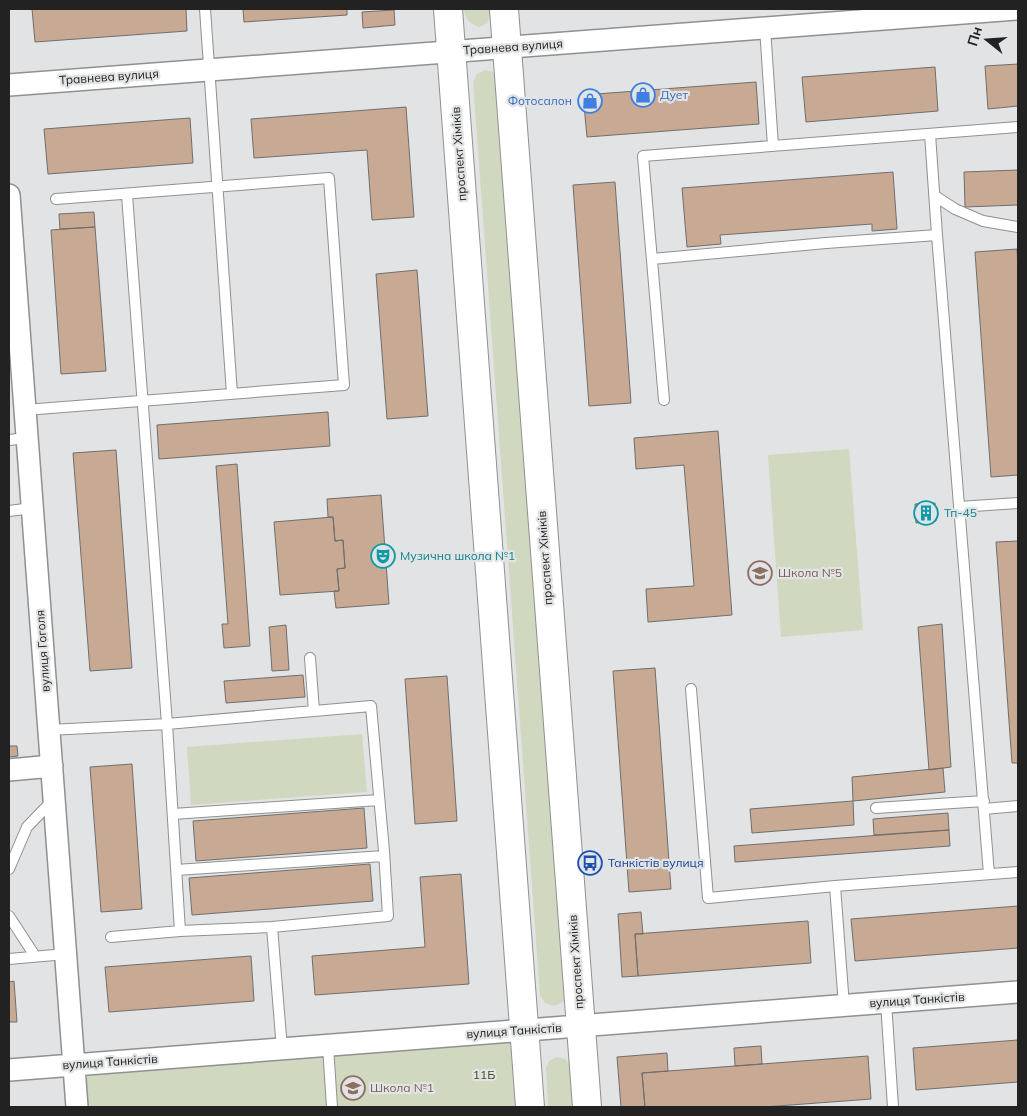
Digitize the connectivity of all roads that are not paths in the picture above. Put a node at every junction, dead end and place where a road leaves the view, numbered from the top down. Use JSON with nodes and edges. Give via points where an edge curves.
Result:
{"nodes":[{"id":1,"x":205,"y":9,"type":"edge"},
{"id":2,"x":448,"y":9,"type":"edge"},
{"id":3,"x":504,"y":9,"type":"edge"},
{"id":4,"x":1016,"y":9,"type":"edge"},
{"id":5,"x":914,"y":13,"type":"edge"},
{"id":6,"x":765,"y":28,"type":"junction"},
{"id":7,"x":507,"y":47,"type":"junction"},
{"id":8,"x":451,"y":51,"type":"junction"},
{"id":9,"x":209,"y":69,"type":"junction"},
{"id":10,"x":9,"y":84,"type":"edge"},
{"id":11,"x":1018,"y":127,"type":"edge"},
{"id":12,"x":930,"y":134,"type":"junction"},
{"id":13,"x":773,"y":146,"type":"junction"},
{"id":14,"x":218,"y":187,"type":"junction"},
{"id":15,"x":9,"y":195,"type":"edge"},
{"id":16,"x":127,"y":195,"type":"junction"},
{"id":17,"x":935,"y":196,"type":"junction"},
{"id":18,"x":56,"y":199,"type":"dead end"},
{"id":19,"x":1018,"y":226,"type":"edge"},
{"id":20,"x":937,"y":236,"type":"junction"},
{"id":21,"x":652,"y":259,"type":"junction"},
{"id":22,"x":15,"y":367,"type":"edge"},
{"id":23,"x":232,"y":394,"type":"junction"},
{"id":24,"x":664,"y":400,"type":"dead end"},
{"id":25,"x":142,"y":401,"type":"junction"},
{"id":26,"x":25,"y":410,"type":"junction"},
{"id":27,"x":18,"y":439,"type":"edge"},
{"id":28,"x":1018,"y":503,"type":"edge"},
{"id":29,"x":959,"y":507,"type":"junction"},
{"id":30,"x":32,"y":508,"type":"junction"},
{"id":31,"x":9,"y":512,"type":"edge"},
{"id":32,"x":310,"y":658,"type":"dead end"},
{"id":33,"x":691,"y":688,"type":"dead end"},
{"id":34,"x":314,"y":711,"type":"junction"},
{"id":35,"x":167,"y":724,"type":"junction"},
{"id":36,"x":49,"y":730,"type":"junction"},
{"id":37,"x":52,"y":766,"type":"junction"},
{"id":38,"x":9,"y":770,"type":"edge"},
{"id":39,"x":54,"y":800,"type":"junction"},
{"id":40,"x":379,"y":800,"type":"junction"},
{"id":41,"x":984,"y":805,"type":"junction"},
{"id":42,"x":1018,"y":806,"type":"edge"},
{"id":43,"x":876,"y":808,"type":"dead end"},
{"id":44,"x":173,"y":814,"type":"junction"},
{"id":45,"x":384,"y":856,"type":"junction"},
{"id":46,"x":9,"y":869,"type":"edge"},
{"id":47,"x":176,"y":870,"type":"junction"},
{"id":48,"x":1018,"y":872,"type":"edge"},
{"id":49,"x":990,"y":874,"type":"junction"},
{"id":50,"x":836,"y":886,"type":"junction"},
{"id":51,"x":9,"y":916,"type":"edge"},
{"id":52,"x":272,"y":926,"type":"junction"},
{"id":53,"x":180,"y":931,"type":"junction"},
{"id":54,"x":111,"y":937,"type":"dead end"},
{"id":55,"x":66,"y":954,"type":"junction"},
{"id":56,"x":35,"y":956,"type":"junction"},
{"id":57,"x":9,"y":958,"type":"edge"},
{"id":58,"x":1018,"y":992,"type":"edge"},
{"id":59,"x":886,"y":1002,"type":"junction"},
{"id":60,"x":844,"y":1006,"type":"junction"},
{"id":61,"x":581,"y":1026,"type":"junction"},
{"id":62,"x":524,"y":1030,"type":"junction"},
{"id":63,"x":328,"y":1046,"type":"junction"},
{"id":64,"x":282,"y":1049,"type":"junction"},
{"id":65,"x":74,"y":1065,"type":"junction"},
{"id":66,"x":9,"y":1070,"type":"edge"},
{"id":67,"x":77,"y":1107,"type":"edge"},
{"id":68,"x":332,"y":1107,"type":"edge"},
{"id":69,"x":530,"y":1107,"type":"edge"},
{"id":70,"x":587,"y":1107,"type":"edge"},
{"id":71,"x":893,"y":1107,"type":"edge"}],
"edges":[{"from":1,"to":9,"type":"lane"},
{"from":2,"to":8,"type":"main road","name":"проспект Хіміків"},
{"from":3,"to":7,"type":"main road","name":"проспект Хіміків"},
{"from":4,"to":5,"type":"street","name":"Травнева вулиця"},
{"from":5,"to":6,"type":"street","name":"Травнева вулиця"},
{"from":6,"to":7,"type":"street","name":"Травнева вулиця"},
{"from":6,"to":13,"type":"lane"},
{"from":7,"to":8,"type":"street","name":"Травнева вулиця"},
{"from":7,"to":61,"type":"main road","name":"проспект Хіміків"},
{"from":8,"to":9,"type":"street","name":"Травнева вулиця"},
{"from":8,"to":62,"type":"main road","name":"проспект Хіміків"},
{"from":9,"to":10,"type":"street","name":"Травнева вулиця"},
{"from":9,"to":14,"type":"lane"},
{"from":11,"to":12,"type":"lane"},
{"from":12,"to":13,"type":"lane"},
{"from":12,"to":17,"type":"lane"},
{"from":13,"to":21,"type":"lane","via":[[643,156]]},
{"from":14,"to":16,"type":"lane"},
{"from":14,"to":23,"type":"lane"},
{"from":14,"to":23,"type":"lane","via":[[329,178],[337,270],[344,385]]},
{"from":15,"to":22,"type":"street","name":"вулиця Гоголя"},
{"from":16,"to":18,"type":"lane"},
{"from":16,"to":25,"type":"lane"},
{"from":17,"to":19,"type":"lane","via":[[983,221]]},
{"from":17,"to":20,"type":"lane"},
{"from":20,"to":21,"type":"lane","via":[[826,242]]},
{"from":20,"to":29,"type":"lane"},
{"from":21,"to":24,"type":"lane"},
{"from":22,"to":26,"type":"street","name":"вулиця Гоголя"},
{"from":23,"to":25,"type":"lane"},
{"from":25,"to":26,"type":"lane"},
{"from":25,"to":35,"type":"lane"},
{"from":26,"to":27,"type":"street","name":"вулиця Гоголя"},
{"from":27,"to":30,"type":"street","name":"вулиця Гоголя"},
{"from":28,"to":29,"type":"lane"},
{"from":29,"to":41,"type":"lane"},
{"from":30,"to":31,"type":"lane"},
{"from":30,"to":36,"type":"street","name":"вулиця Гоголя"},
{"from":32,"to":34,"type":"lane"},
{"from":33,"to":50,"type":"lane","via":[[708,898]]},
{"from":34,"to":35,"type":"lane"},
{"from":34,"to":40,"type":"lane","via":[[371,706]]},
{"from":35,"to":36,"type":"lane"},
{"from":35,"to":44,"type":"lane"},
{"from":36,"to":37,"type":"street","name":"вулиця Гоголя"},
{"from":37,"to":38,"type":"street"},
{"from":37,"to":39,"type":"street","name":"вулиця Гоголя"},
{"from":39,"to":46,"type":"lane","via":[[27,827]]},
{"from":39,"to":55,"type":"street","name":"вулиця Гоголя"},
{"from":40,"to":44,"type":"lane"},
{"from":40,"to":45,"type":"lane"},
{"from":41,"to":42,"type":"lane"},
{"from":41,"to":43,"type":"lane"},
{"from":41,"to":49,"type":"lane"},
{"from":44,"to":47,"type":"lane"},
{"from":45,"to":47,"type":"lane"},
{"from":45,"to":52,"type":"lane","via":[[388,916]]},
{"from":47,"to":53,"type":"lane"},
{"from":48,"to":49,"type":"lane"},
{"from":49,"to":50,"type":"lane"},
{"from":50,"to":60,"type":"lane"},
{"from":51,"to":56,"type":"lane"},
{"from":52,"to":53,"type":"lane"},
{"from":52,"to":64,"type":"lane"},
{"from":53,"to":54,"type":"lane"},
{"from":55,"to":56,"type":"lane"},
{"from":55,"to":65,"type":"street","name":"вулиця Гоголя"},
{"from":56,"to":57,"type":"lane"},
{"from":58,"to":59,"type":"street","name":"вулиця Танкістів"},
{"from":59,"to":60,"type":"street","name":"вулиця Танкістів"},
{"from":59,"to":71,"type":"lane"},
{"from":60,"to":61,"type":"street","name":"вулиця Танкістів"},
{"from":61,"to":62,"type":"street","name":"вулиця Танкістів"},
{"from":61,"to":70,"type":"main road","name":"проспект Хіміків"},
{"from":62,"to":63,"type":"street","name":"вулиця Танкістів"},
{"from":62,"to":69,"type":"main road","name":"проспект Хіміків"},
{"from":63,"to":64,"type":"street","name":"вулиця Танкістів"},
{"from":63,"to":68,"type":"lane"},
{"from":64,"to":65,"type":"street","name":"вулиця Танкістів"},
{"from":65,"to":66,"type":"street","name":"вулиця Танкістів"},
{"from":65,"to":67,"type":"street","name":"вулиця Гоголя"}]}
